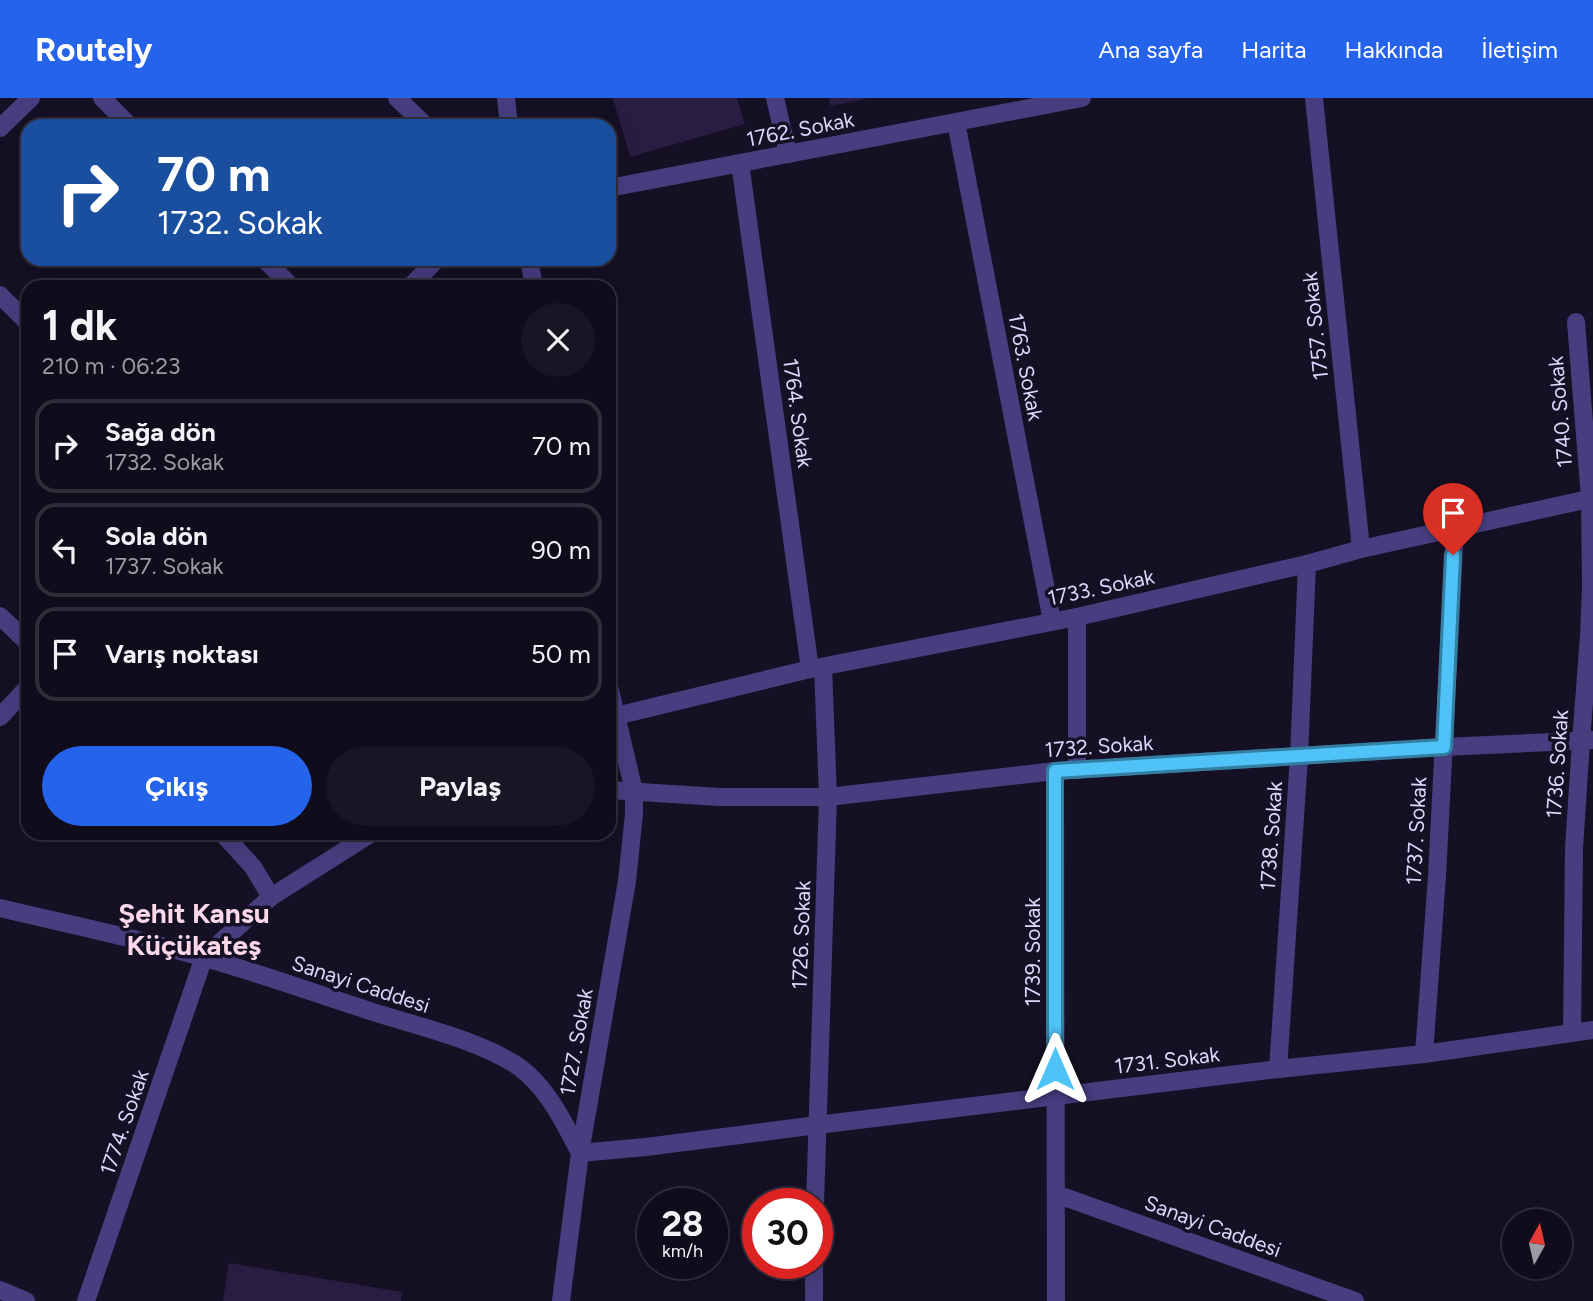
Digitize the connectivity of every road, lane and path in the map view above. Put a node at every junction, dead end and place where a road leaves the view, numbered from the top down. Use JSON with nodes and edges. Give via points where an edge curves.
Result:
{"nodes":[{"id":1,"x":31,"y":98,"type":"edge"},
{"id":2,"x":103,"y":98,"type":"edge"},
{"id":3,"x":397,"y":98,"type":"edge"},
{"id":4,"x":506,"y":98,"type":"edge"},
{"id":5,"x":775,"y":98,"type":"edge"},
{"id":6,"x":1082,"y":98,"type":"edge"},
{"id":7,"x":1314,"y":98,"type":"edge"},
{"id":8,"x":124,"y":119,"type":"edge"},
{"id":9,"x":419,"y":119,"type":"edge"},
{"id":10,"x":508,"y":119,"type":"edge"},
{"id":11,"x":956,"y":122,"type":"junction"},
{"id":12,"x":0,"y":128,"type":"edge"},
{"id":13,"x":788,"y":155,"type":"junction"},
{"id":14,"x":740,"y":163,"type":"junction"},
{"id":15,"x":616,"y":187,"type":"edge"},
{"id":16,"x":271,"y":266,"type":"edge"},
{"id":17,"x":430,"y":266,"type":"edge"},
{"id":18,"x":285,"y":280,"type":"edge"},
{"id":19,"x":417,"y":280,"type":"edge"},
{"id":20,"x":0,"y":295,"type":"edge"},
{"id":21,"x":21,"y":316,"type":"edge"},
{"id":22,"x":1576,"y":322,"type":"dead end"},
{"id":23,"x":1591,"y":498,"type":"edge"},
{"id":24,"x":1455,"y":528,"type":"junction"},
{"id":25,"x":1361,"y":549,"type":"junction"},
{"id":26,"x":1307,"y":564,"type":"junction"},
{"id":27,"x":0,"y":616,"type":"edge"},
{"id":28,"x":1077,"y":617,"type":"junction"},
{"id":29,"x":1052,"y":621,"type":"junction"},
{"id":30,"x":21,"y":636,"type":"edge"},
{"id":31,"x":816,"y":668,"type":"junction"},
{"id":32,"x":21,"y":694,"type":"edge"},
{"id":33,"x":616,"y":712,"type":"edge"},
{"id":34,"x":617,"y":716,"type":"junction"},
{"id":35,"x":0,"y":717,"type":"edge"},
{"id":36,"x":1587,"y":741,"type":"edge"},
{"id":37,"x":1444,"y":747,"type":"junction"},
{"id":38,"x":1299,"y":757,"type":"junction"},
{"id":39,"x":1077,"y":770,"type":"junction"},
{"id":40,"x":1055,"y":771,"type":"junction"},
{"id":41,"x":616,"y":790,"type":"edge"},
{"id":42,"x":634,"y":791,"type":"junction"},
{"id":43,"x":828,"y":797,"type":"junction"},
{"id":44,"x":228,"y":840,"type":"edge"},
{"id":45,"x":361,"y":840,"type":"edge"},
{"id":46,"x":271,"y":897,"type":"junction"},
{"id":47,"x":0,"y":908,"type":"edge"},
{"id":48,"x":204,"y":957,"type":"junction"},
{"id":49,"x":1593,"y":1030,"type":"edge"},
{"id":50,"x":1572,"y":1032,"type":"junction"},
{"id":51,"x":1424,"y":1054,"type":"junction"},
{"id":52,"x":1278,"y":1069,"type":"junction"},
{"id":53,"x":1055,"y":1096,"type":"junction"},
{"id":54,"x":817,"y":1125,"type":"junction"},
{"id":55,"x":580,"y":1153,"type":"junction"},
{"id":56,"x":816,"y":1188,"type":"edge"},
{"id":57,"x":1056,"y":1194,"type":"junction"},
{"id":58,"x":814,"y":1279,"type":"edge"},
{"id":59,"x":0,"y":1290,"type":"edge"},
{"id":60,"x":26,"y":1301,"type":"edge"},
{"id":61,"x":86,"y":1301,"type":"edge"},
{"id":62,"x":561,"y":1301,"type":"edge"},
{"id":63,"x":814,"y":1301,"type":"edge"},
{"id":64,"x":1055,"y":1301,"type":"edge"},
{"id":65,"x":1355,"y":1301,"type":"edge"}],
"edges":[{"from":1,"to":12,"type":"street"},
{"from":2,"to":8,"type":"street"},
{"from":3,"to":9,"type":"street"},
{"from":4,"to":10,"type":"street"},
{"from":5,"to":13,"type":"street"},
{"from":6,"to":11,"type":"street","name":"1762. Sokak"},
{"from":7,"to":25,"type":"street","name":"1757. Sokak"},
{"from":11,"to":13,"type":"street","name":"1762. Sokak"},
{"from":11,"to":29,"type":"street","name":"1763. Sokak"},
{"from":13,"to":14,"type":"street","name":"1762. Sokak"},
{"from":14,"to":15,"type":"street","name":"1762. Sokak"},
{"from":14,"to":31,"type":"street","name":"1764. Sokak"},
{"from":16,"to":18,"type":"street"},
{"from":17,"to":19,"type":"street"},
{"from":20,"to":21,"type":"street"},
{"from":22,"to":23,"type":"street","name":"1740. Sokak"},
{"from":23,"to":24,"type":"street","name":"1733. Sokak"},
{"from":23,"to":36,"type":"street","name":"1736. Sokak"},
{"from":24,"to":25,"type":"street","name":"1733. Sokak"},
{"from":24,"to":37,"type":"street","name":"1737. Sokak"},
{"from":25,"to":26,"type":"street","name":"1733. Sokak"},
{"from":26,"to":28,"type":"street","name":"1733. Sokak"},
{"from":26,"to":38,"type":"street","name":"1738. Sokak"},
{"from":27,"to":30,"type":"street"},
{"from":28,"to":29,"type":"street","name":"1733. Sokak"},
{"from":28,"to":39,"type":"street"},
{"from":29,"to":31,"type":"street","name":"1733. Sokak"},
{"from":31,"to":34,"type":"street","name":"1733. Sokak"},
{"from":31,"to":43,"type":"street","name":"1726. Sokak"},
{"from":32,"to":35,"type":"street"},
{"from":33,"to":34,"type":"street","name":"1727. Sokak"},
{"from":34,"to":42,"type":"street","name":"1727. Sokak"},
{"from":36,"to":37,"type":"street","name":"1732. Sokak"},
{"from":36,"to":50,"type":"street","name":"1736. Sokak","via":[[1572,890]]},
{"from":37,"to":38,"type":"street","name":"1732. Sokak"},
{"from":37,"to":51,"type":"street","name":"1737. Sokak"},
{"from":38,"to":39,"type":"street","name":"1732. Sokak"},
{"from":38,"to":52,"type":"street","name":"1738. Sokak"},
{"from":39,"to":40,"type":"street","name":"1732. Sokak"},
{"from":40,"to":43,"type":"street","name":"1732. Sokak"},
{"from":40,"to":53,"type":"street","name":"1739. Sokak"},
{"from":41,"to":42,"type":"street","name":"1732. Sokak"},
{"from":42,"to":43,"type":"street","name":"1732. Sokak"},
{"from":42,"to":55,"type":"street","name":"1727. Sokak","via":[[627,881]]},
{"from":43,"to":54,"type":"street","name":"1726. Sokak"},
{"from":44,"to":46,"type":"street","via":[[253,867]]},
{"from":45,"to":46,"type":"street"},
{"from":46,"to":48,"type":"street"},
{"from":47,"to":48,"type":"street","name":"Sanayi Caddesi"},
{"from":48,"to":55,"type":"street","name":"Sanayi Caddesi","via":[[474,1044],[501,1057],[520,1068],[546,1094]]},
{"from":48,"to":61,"type":"street","name":"1774. Sokak"},
{"from":49,"to":50,"type":"street","name":"1731. Sokak"},
{"from":50,"to":51,"type":"street","name":"1731. Sokak"},
{"from":51,"to":52,"type":"street","name":"1731. Sokak"},
{"from":52,"to":53,"type":"street","name":"1731. Sokak"},
{"from":53,"to":54,"type":"street","name":"1731. Sokak"},
{"from":53,"to":57,"type":"street","name":"1739. Sokak"},
{"from":54,"to":55,"type":"street","name":"1731. Sokak"},
{"from":54,"to":56,"type":"street","name":"1726. Sokak"},
{"from":55,"to":62,"type":"street","name":"1727. Sokak"},
{"from":57,"to":64,"type":"street","name":"1739. Sokak"},
{"from":57,"to":65,"type":"street","name":"Sanayi Caddesi"},
{"from":58,"to":63,"type":"street"},
{"from":59,"to":60,"type":"street"}]}
